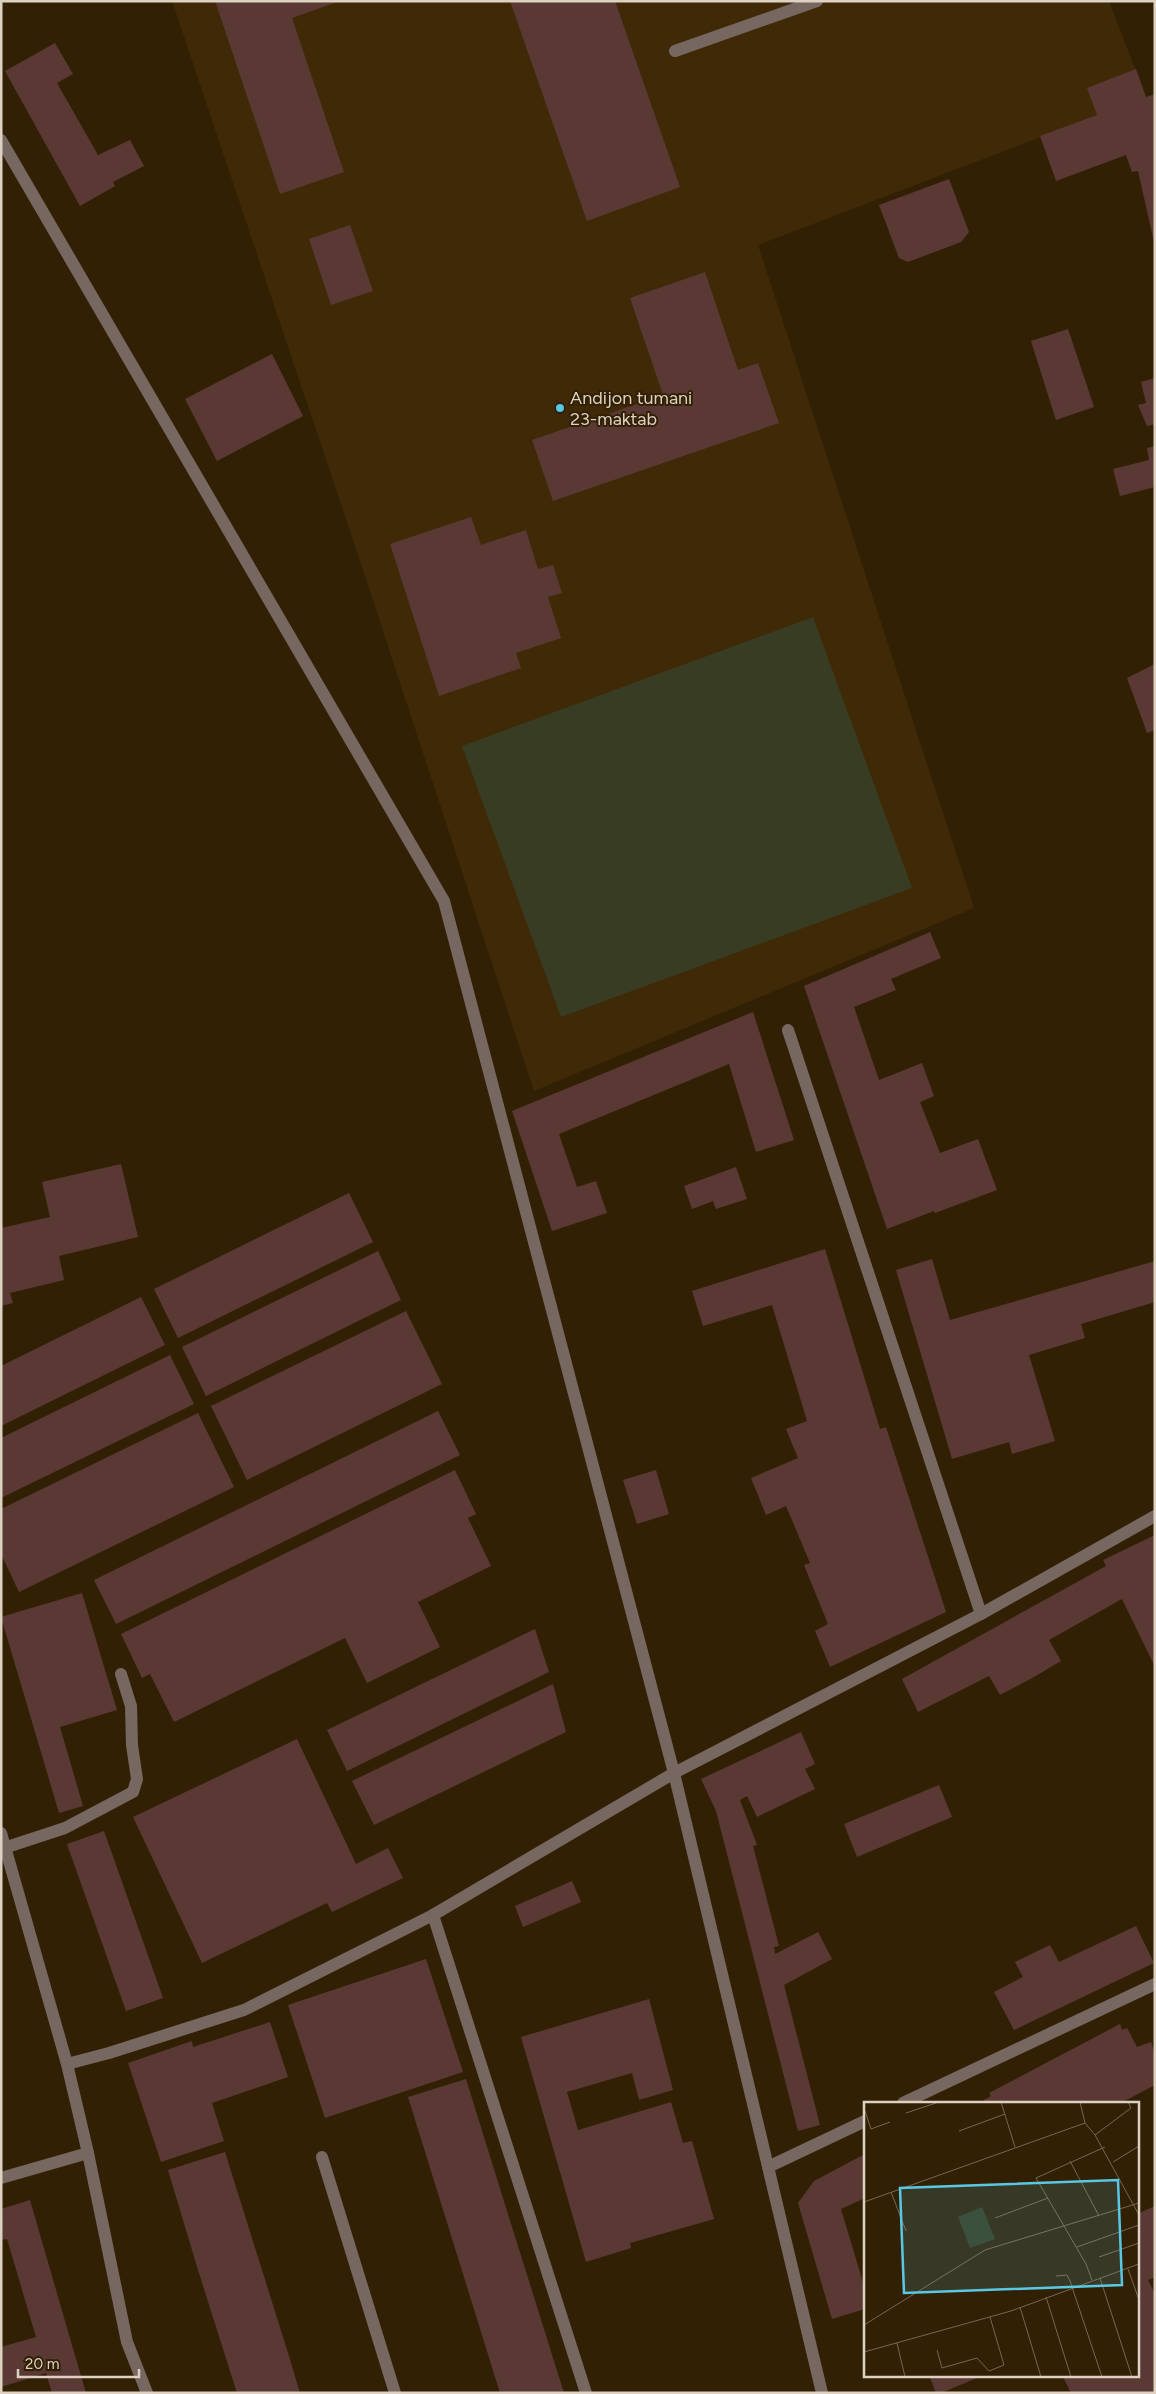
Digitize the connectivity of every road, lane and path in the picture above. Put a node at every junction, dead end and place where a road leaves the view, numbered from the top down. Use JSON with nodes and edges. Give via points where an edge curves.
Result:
{"nodes":[{"id":1,"x":817,"y":1,"type":"edge"},
{"id":2,"x":675,"y":51,"type":"dead end"},
{"id":3,"x":1,"y":140,"type":"edge"},
{"id":4,"x":788,"y":1030,"type":"dead end"},
{"id":5,"x":1155,"y":1516,"type":"edge"},
{"id":6,"x":980,"y":1614,"type":"junction"},
{"id":7,"x":121,"y":1674,"type":"dead end"},
{"id":8,"x":674,"y":1773,"type":"junction"},
{"id":9,"x":1,"y":1833,"type":"edge"},
{"id":10,"x":4,"y":1848,"type":"edge"},
{"id":11,"x":433,"y":1915,"type":"junction"},
{"id":12,"x":1155,"y":1984,"type":"edge"},
{"id":13,"x":67,"y":2064,"type":"junction"},
{"id":14,"x":905,"y":2102,"type":"edge"},
{"id":15,"x":864,"y":2121,"type":"edge"},
{"id":16,"x":88,"y":2153,"type":"junction"},
{"id":17,"x":322,"y":2157,"type":"dead end"},
{"id":18,"x":768,"y":2167,"type":"junction"},
{"id":19,"x":1,"y":2178,"type":"edge"},
{"id":20,"x":146,"y":2393,"type":"edge"},
{"id":21,"x":395,"y":2393,"type":"edge"},
{"id":22,"x":586,"y":2393,"type":"edge"},
{"id":23,"x":822,"y":2393,"type":"edge"}],
"edges":[{"from":1,"to":2,"type":"street"},
{"from":3,"to":8,"type":"street","via":[[444,901]]},
{"from":4,"to":6,"type":"street"},
{"from":5,"to":6,"type":"street"},
{"from":6,"to":8,"type":"street"},
{"from":7,"to":10,"type":"street","via":[[132,1706],[132,1745],[137,1778],[133,1792],[65,1828]]},
{"from":8,"to":11,"type":"street"},
{"from":8,"to":18,"type":"street"},
{"from":9,"to":10,"type":"street"},
{"from":10,"to":13,"type":"street"},
{"from":11,"to":13,"type":"street","via":[[244,2010]]},
{"from":11,"to":22,"type":"street"},
{"from":12,"to":14,"type":"street"},
{"from":13,"to":16,"type":"street"},
{"from":15,"to":18,"type":"street"},
{"from":16,"to":19,"type":"street"},
{"from":16,"to":20,"type":"street","via":[[127,2342]]},
{"from":17,"to":21,"type":"street"},
{"from":18,"to":23,"type":"street"}]}
